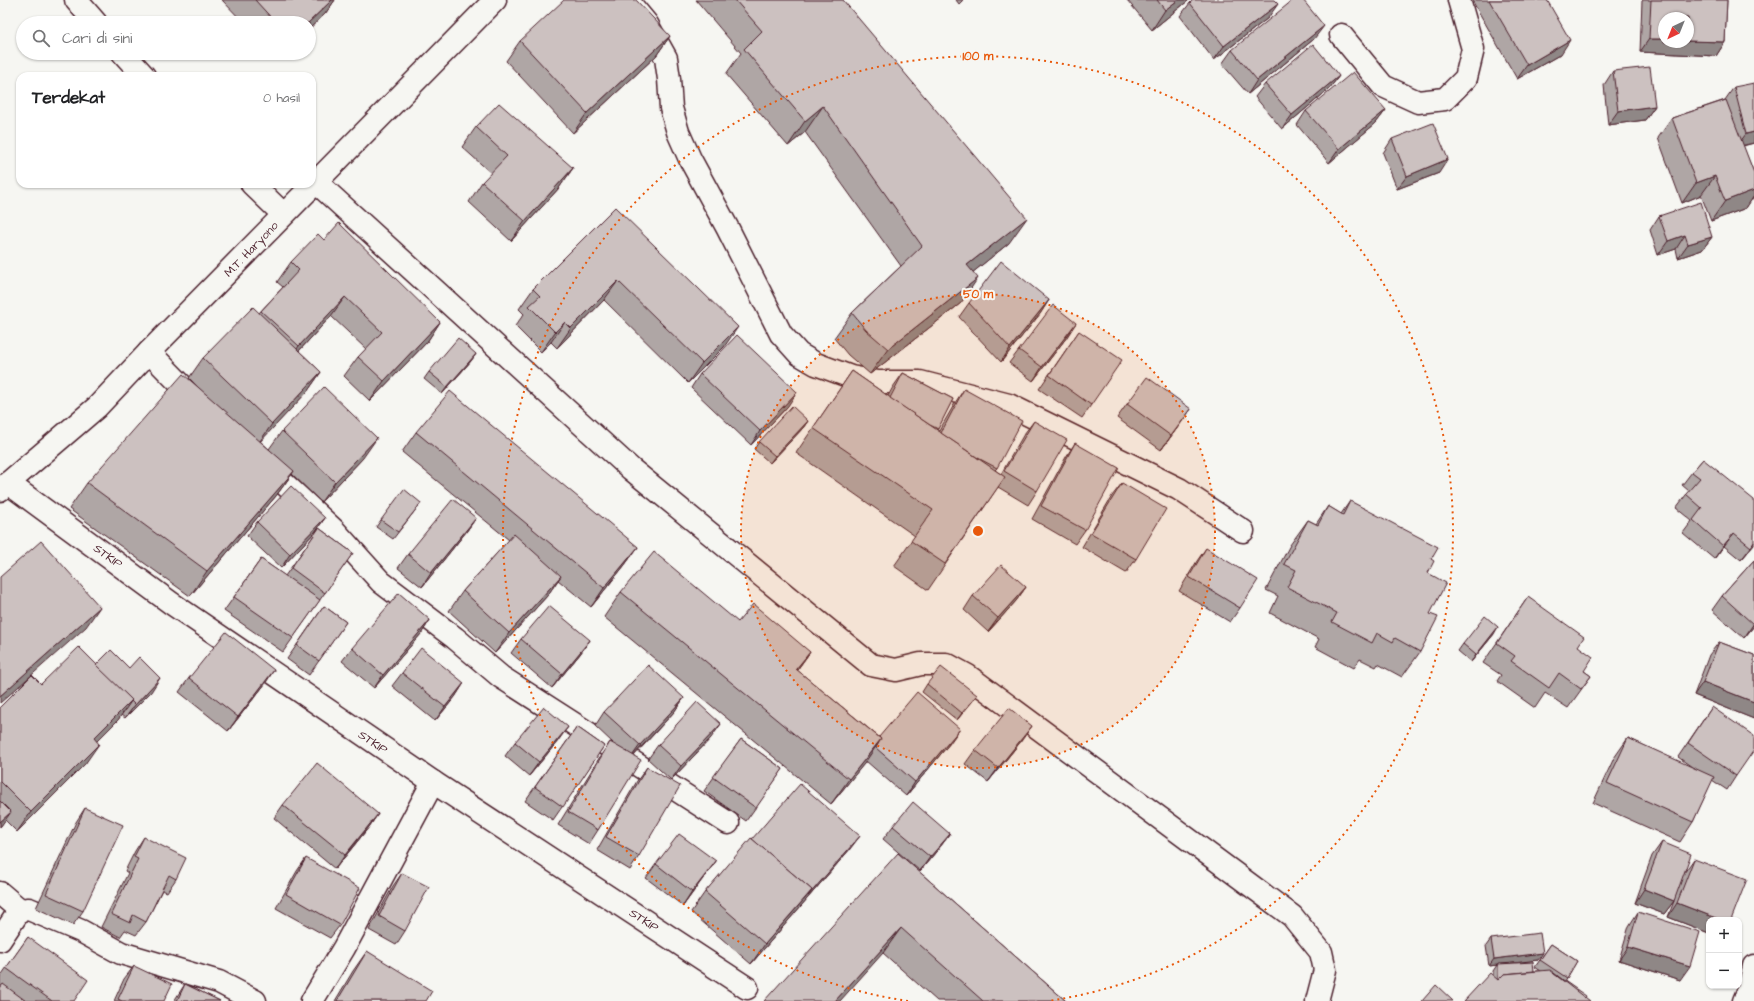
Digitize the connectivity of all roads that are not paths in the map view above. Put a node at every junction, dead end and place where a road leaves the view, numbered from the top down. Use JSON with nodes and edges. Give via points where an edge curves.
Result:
{"nodes":[{"id":1,"x":76,"y":0,"type":"edge"},
{"id":2,"x":494,"y":0,"type":"edge"},
{"id":3,"x":627,"y":0,"type":"edge"},
{"id":4,"x":1459,"y":0,"type":"edge"},
{"id":5,"x":90,"y":16,"type":"edge"},
{"id":6,"x":1341,"y":35,"type":"dead end"},
{"id":7,"x":129,"y":60,"type":"edge"},
{"id":8,"x":140,"y":72,"type":"edge"},
{"id":9,"x":316,"y":182,"type":"joint"},
{"id":10,"x":256,"y":188,"type":"edge"},
{"id":11,"x":310,"y":188,"type":"edge"},
{"id":12,"x":284,"y":214,"type":"junction"},
{"id":13,"x":149,"y":352,"type":"junction"},
{"id":14,"x":214,"y":417,"type":"edge"},
{"id":15,"x":248,"y":450,"type":"edge"},
{"id":16,"x":4,"y":486,"type":"edge"},
{"id":17,"x":1243,"y":531,"type":"dead end"},
{"id":18,"x":433,"y":782,"type":"junction"},
{"id":19,"x":728,"y":823,"type":"dead end"},
{"id":20,"x":0,"y":893,"type":"edge"},
{"id":21,"x":20,"y":910,"type":"junction"},
{"id":22,"x":0,"y":940,"type":"edge"},
{"id":23,"x":1754,"y":966,"type":"edge"},
{"id":24,"x":748,"y":988,"type":"dead end"},
{"id":25,"x":1749,"y":994,"type":"edge"},
{"id":26,"x":255,"y":1001,"type":"edge"},
{"id":27,"x":312,"y":1001,"type":"edge"},
{"id":28,"x":1317,"y":1001,"type":"edge"}],
"edges":[{"from":1,"to":5,"type":"main road"},
{"from":2,"to":9,"type":"main road","name":"M.T. Haryono"},
{"from":3,"to":17,"type":"main road","via":[[647,24],[666,58],[671,108],[690,159],[781,334],[799,354],[816,364],[851,377],[878,382],[920,382],[1009,405],[1179,489]]},
{"from":4,"to":6,"type":"main road","via":[[1473,49],[1466,78],[1445,99],[1418,102],[1383,86]]},
{"from":7,"to":8,"type":"main road"},
{"from":9,"to":28,"type":"main road","via":[[631,469],[871,665],[896,670],[921,664],[946,664],[968,676],[1292,916],[1321,952],[1325,970]]},
{"from":10,"to":12,"type":"main road"},
{"from":11,"to":12,"type":"main road","name":"M.T. Haryono"},
{"from":12,"to":13,"type":"main road","name":"M.T. Haryono"},
{"from":13,"to":14,"type":"main road"},
{"from":13,"to":16,"type":"main road","name":"M.T. Haryono","via":[[97,407]]},
{"from":15,"to":19,"type":"main road","via":[[335,531],[381,582],[455,638],[501,677]]},
{"from":16,"to":18,"type":"main road","name":"STKIP"},
{"from":18,"to":24,"type":"main road","name":"STKIP"},
{"from":18,"to":27,"type":"main road","via":[[344,948]]},
{"from":20,"to":21,"type":"main road"},
{"from":21,"to":22,"type":"main road"},
{"from":21,"to":26,"type":"main road","via":[[29,909],[81,931],[121,952],[219,982]]},
{"from":23,"to":25,"type":"main road"}]}
